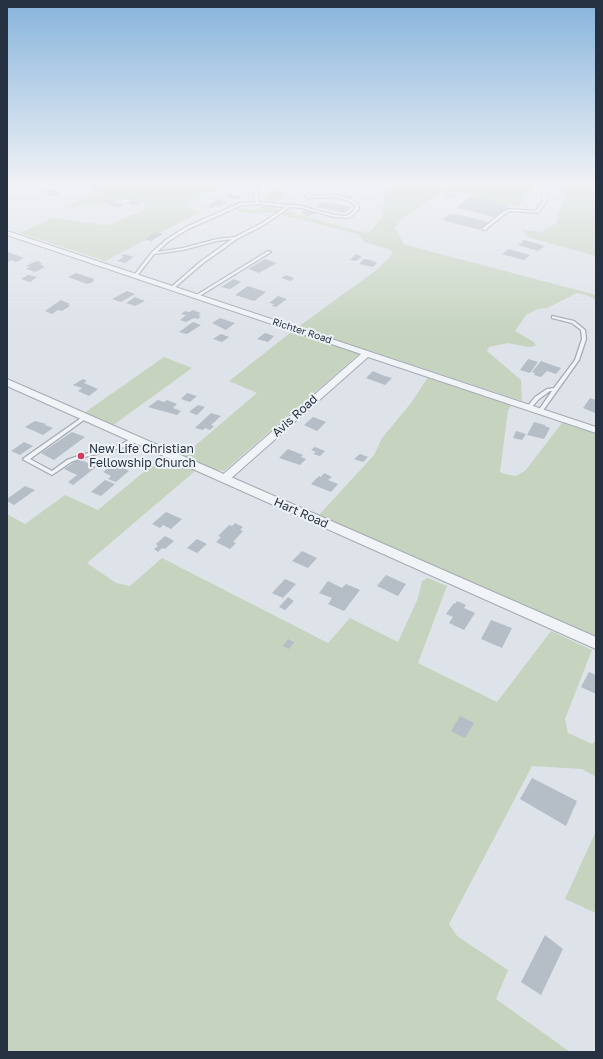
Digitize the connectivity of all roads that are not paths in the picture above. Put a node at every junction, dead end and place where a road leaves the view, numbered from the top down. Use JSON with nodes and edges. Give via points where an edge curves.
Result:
{"nodes":[{"id":1,"x":11,"y":234,"type":"edge"},
{"id":2,"x":177,"y":234,"type":"edge"},
{"id":3,"x":243,"y":234,"type":"edge"},
{"id":4,"x":236,"y":238,"type":"junction"},
{"id":5,"x":269,"y":252,"type":"dead end"},
{"id":6,"x":153,"y":254,"type":"junction"},
{"id":7,"x":136,"y":276,"type":"junction"},
{"id":8,"x":172,"y":288,"type":"junction"},
{"id":9,"x":197,"y":296,"type":"junction"},
{"id":10,"x":553,"y":317,"type":"dead end"},
{"id":11,"x":367,"y":353,"type":"junction"},
{"id":12,"x":7,"y":382,"type":"edge"},
{"id":13,"x":556,"y":389,"type":"junction"},
{"id":14,"x":529,"y":407,"type":"junction"},
{"id":15,"x":540,"y":411,"type":"junction"},
{"id":16,"x":86,"y":417,"type":"junction"},
{"id":17,"x":596,"y":430,"type":"edge"},
{"id":18,"x":134,"y":439,"type":"junction"},
{"id":19,"x":224,"y":479,"type":"junction"},
{"id":20,"x":596,"y":644,"type":"edge"}],
"edges":[{"from":1,"to":7,"type":"street","name":"Richter Road"},
{"from":2,"to":6,"type":"lane"},
{"from":3,"to":4,"type":"lane"},
{"from":4,"to":6,"type":"lane"},
{"from":4,"to":8,"type":"lane"},
{"from":5,"to":9,"type":"lane"},
{"from":6,"to":7,"type":"lane"},
{"from":7,"to":8,"type":"street","name":"Richter Road"},
{"from":8,"to":9,"type":"street","name":"Richter Road"},
{"from":9,"to":11,"type":"street","name":"Richter Road"},
{"from":10,"to":13,"type":"lane","via":[[573,322],[583,330],[584,339],[577,360]]},
{"from":11,"to":14,"type":"street","name":"Richter Road"},
{"from":11,"to":19,"type":"street","name":"Avis Road"},
{"from":12,"to":16,"type":"street","name":"Hart Road"},
{"from":13,"to":14,"type":"lane","via":[[549,390],[537,398]]},
{"from":13,"to":15,"type":"lane"},
{"from":14,"to":15,"type":"street","name":"Richter Road"},
{"from":15,"to":17,"type":"street","name":"Richter Road"},
{"from":16,"to":18,"type":"street","name":"Hart Road"},
{"from":16,"to":18,"type":"lane","via":[[26,459],[52,473],[69,461],[122,446]]},
{"from":18,"to":19,"type":"street","name":"Hart Road"},
{"from":19,"to":20,"type":"street","name":"Hart Road"}]}
